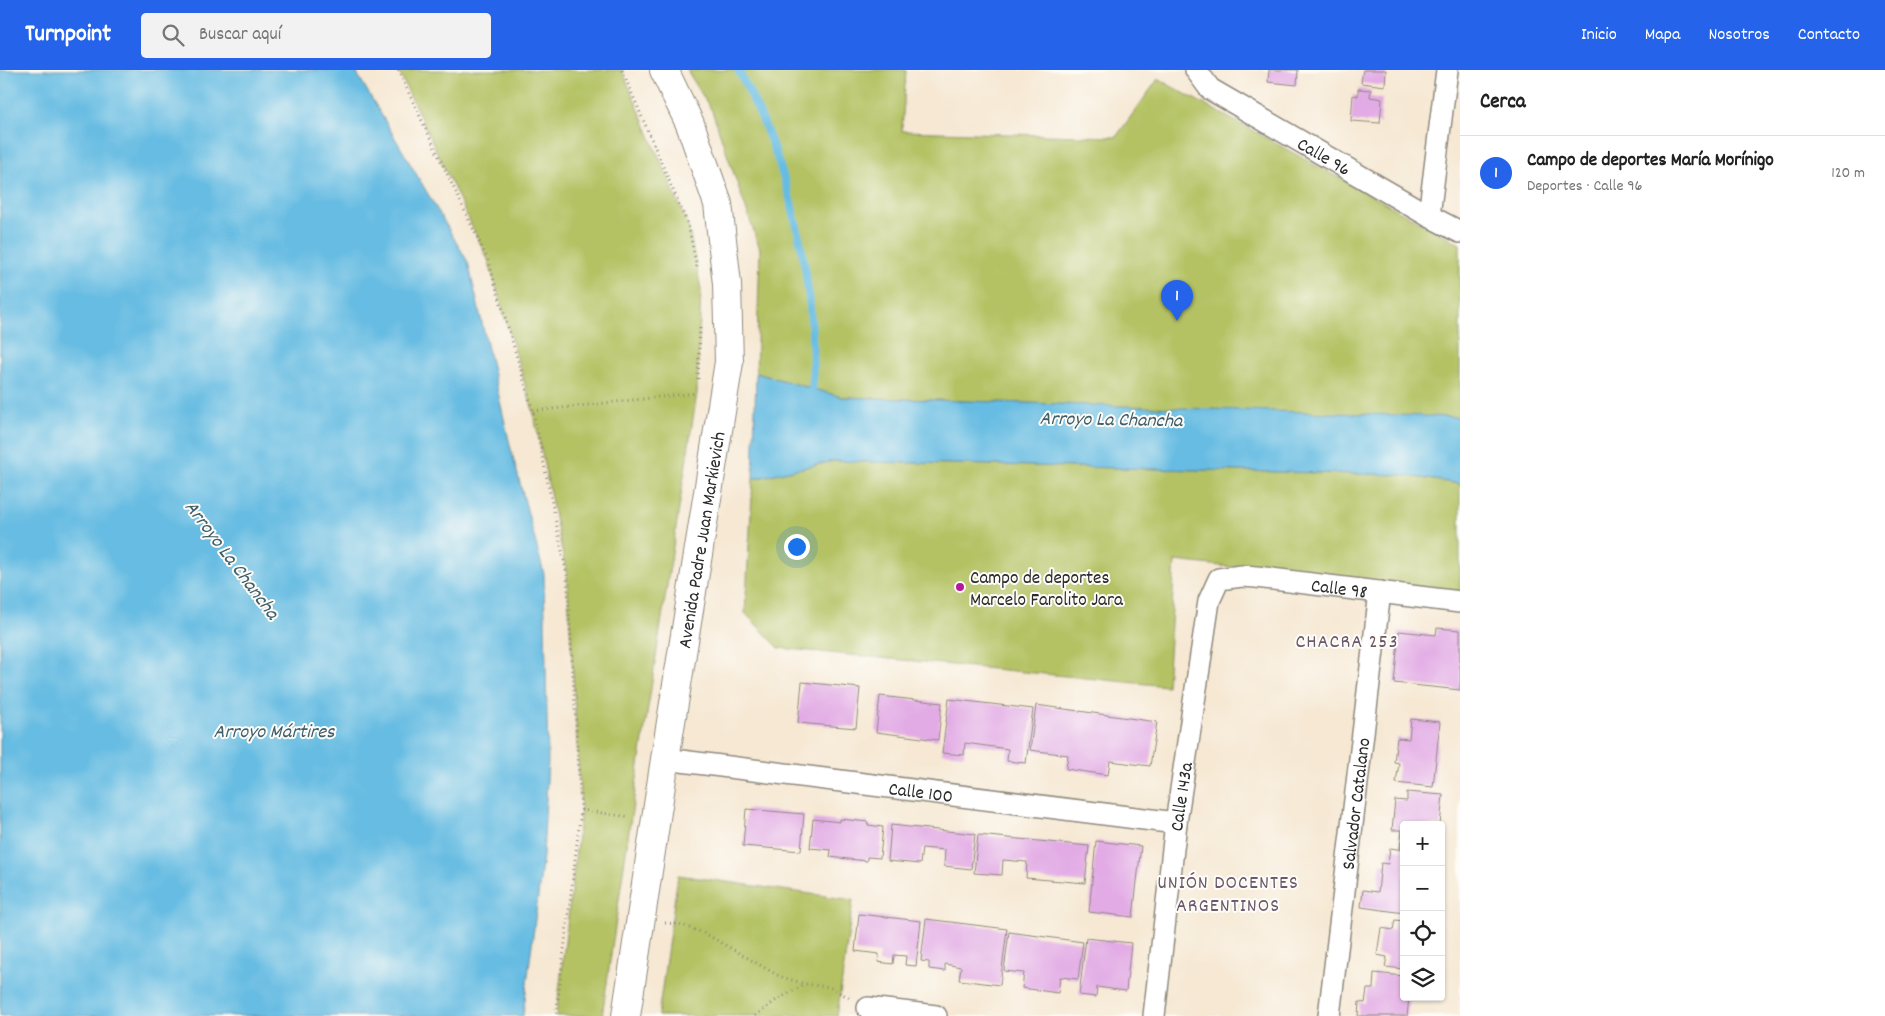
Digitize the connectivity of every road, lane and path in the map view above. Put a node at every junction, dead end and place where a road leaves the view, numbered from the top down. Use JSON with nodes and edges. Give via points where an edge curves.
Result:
{"nodes":[{"id":1,"x":398,"y":70,"type":"edge"},
{"id":2,"x":622,"y":70,"type":"edge"},
{"id":3,"x":664,"y":70,"type":"edge"},
{"id":4,"x":1196,"y":70,"type":"edge"},
{"id":5,"x":1447,"y":70,"type":"edge"},
{"id":6,"x":1429,"y":216,"type":"junction"},
{"id":7,"x":1460,"y":232,"type":"edge"},
{"id":8,"x":697,"y":271,"type":"dead end"},
{"id":9,"x":700,"y":318,"type":"dead end"},
{"id":10,"x":697,"y":393,"type":"junction"},
{"id":11,"x":696,"y":403,"type":"dead end"},
{"id":12,"x":533,"y":411,"type":"junction"},
{"id":13,"x":1219,"y":579,"type":"joint"},
{"id":14,"x":1380,"y":592,"type":"junction"},
{"id":15,"x":1460,"y":602,"type":"edge"},
{"id":16,"x":664,"y":759,"type":"junction"},
{"id":17,"x":581,"y":810,"type":"junction"},
{"id":18,"x":631,"y":817,"type":"dead end"},
{"id":19,"x":1176,"y":822,"type":"junction"},
{"id":20,"x":640,"y":919,"type":"junction"},
{"id":21,"x":806,"y":984,"type":"junction"},
{"id":22,"x":828,"y":987,"type":"dead end"},
{"id":23,"x":868,"y":1008,"type":"dead end"},
{"id":24,"x":556,"y":1016,"type":"edge"},
{"id":25,"x":626,"y":1016,"type":"edge"},
{"id":26,"x":756,"y":1016,"type":"edge"},
{"id":27,"x":936,"y":1016,"type":"edge"},
{"id":28,"x":1154,"y":1016,"type":"edge"},
{"id":29,"x":1329,"y":1016,"type":"edge"}],
"edges":[{"from":1,"to":12,"type":"path","via":[[488,260]]},
{"from":2,"to":8,"type":"path","via":[[688,225]]},
{"from":3,"to":16,"type":"main road","name":"Avenida Padre Juan Markievich","via":[[690,124],[718,204],[727,284],[729,362]]},
{"from":4,"to":6,"type":"street","name":"Calle 96","via":[[1210,89]]},
{"from":5,"to":6,"type":"street"},
{"from":6,"to":7,"type":"street","name":"Calle 96"},
{"from":9,"to":10,"type":"path"},
{"from":10,"to":11,"type":"path"},
{"from":10,"to":12,"type":"path"},
{"from":12,"to":17,"type":"path","via":[[567,575]]},
{"from":13,"to":14,"type":"street","name":"Calle 98","via":[[1242,576]]},
{"from":13,"to":19,"type":"street","name":"Calle 143a","via":[[1209,601]]},
{"from":14,"to":15,"type":"street","name":"Calle 98"},
{"from":14,"to":29,"type":"street","name":"Salvador Catalano"},
{"from":16,"to":19,"type":"street","name":"Calle 100"},
{"from":16,"to":20,"type":"main road","name":"Avenida Padre Juan Markievich"},
{"from":17,"to":18,"type":"path"},
{"from":17,"to":24,"type":"path"},
{"from":19,"to":28,"type":"street","name":"Calle 143a"},
{"from":20,"to":21,"type":"path","via":[[679,924],[706,934],[779,976]]},
{"from":20,"to":25,"type":"main road","name":"Avenida Padre Juan Markievich"},
{"from":21,"to":22,"type":"path"},
{"from":21,"to":26,"type":"path"},
{"from":23,"to":27,"type":"street"}]}
